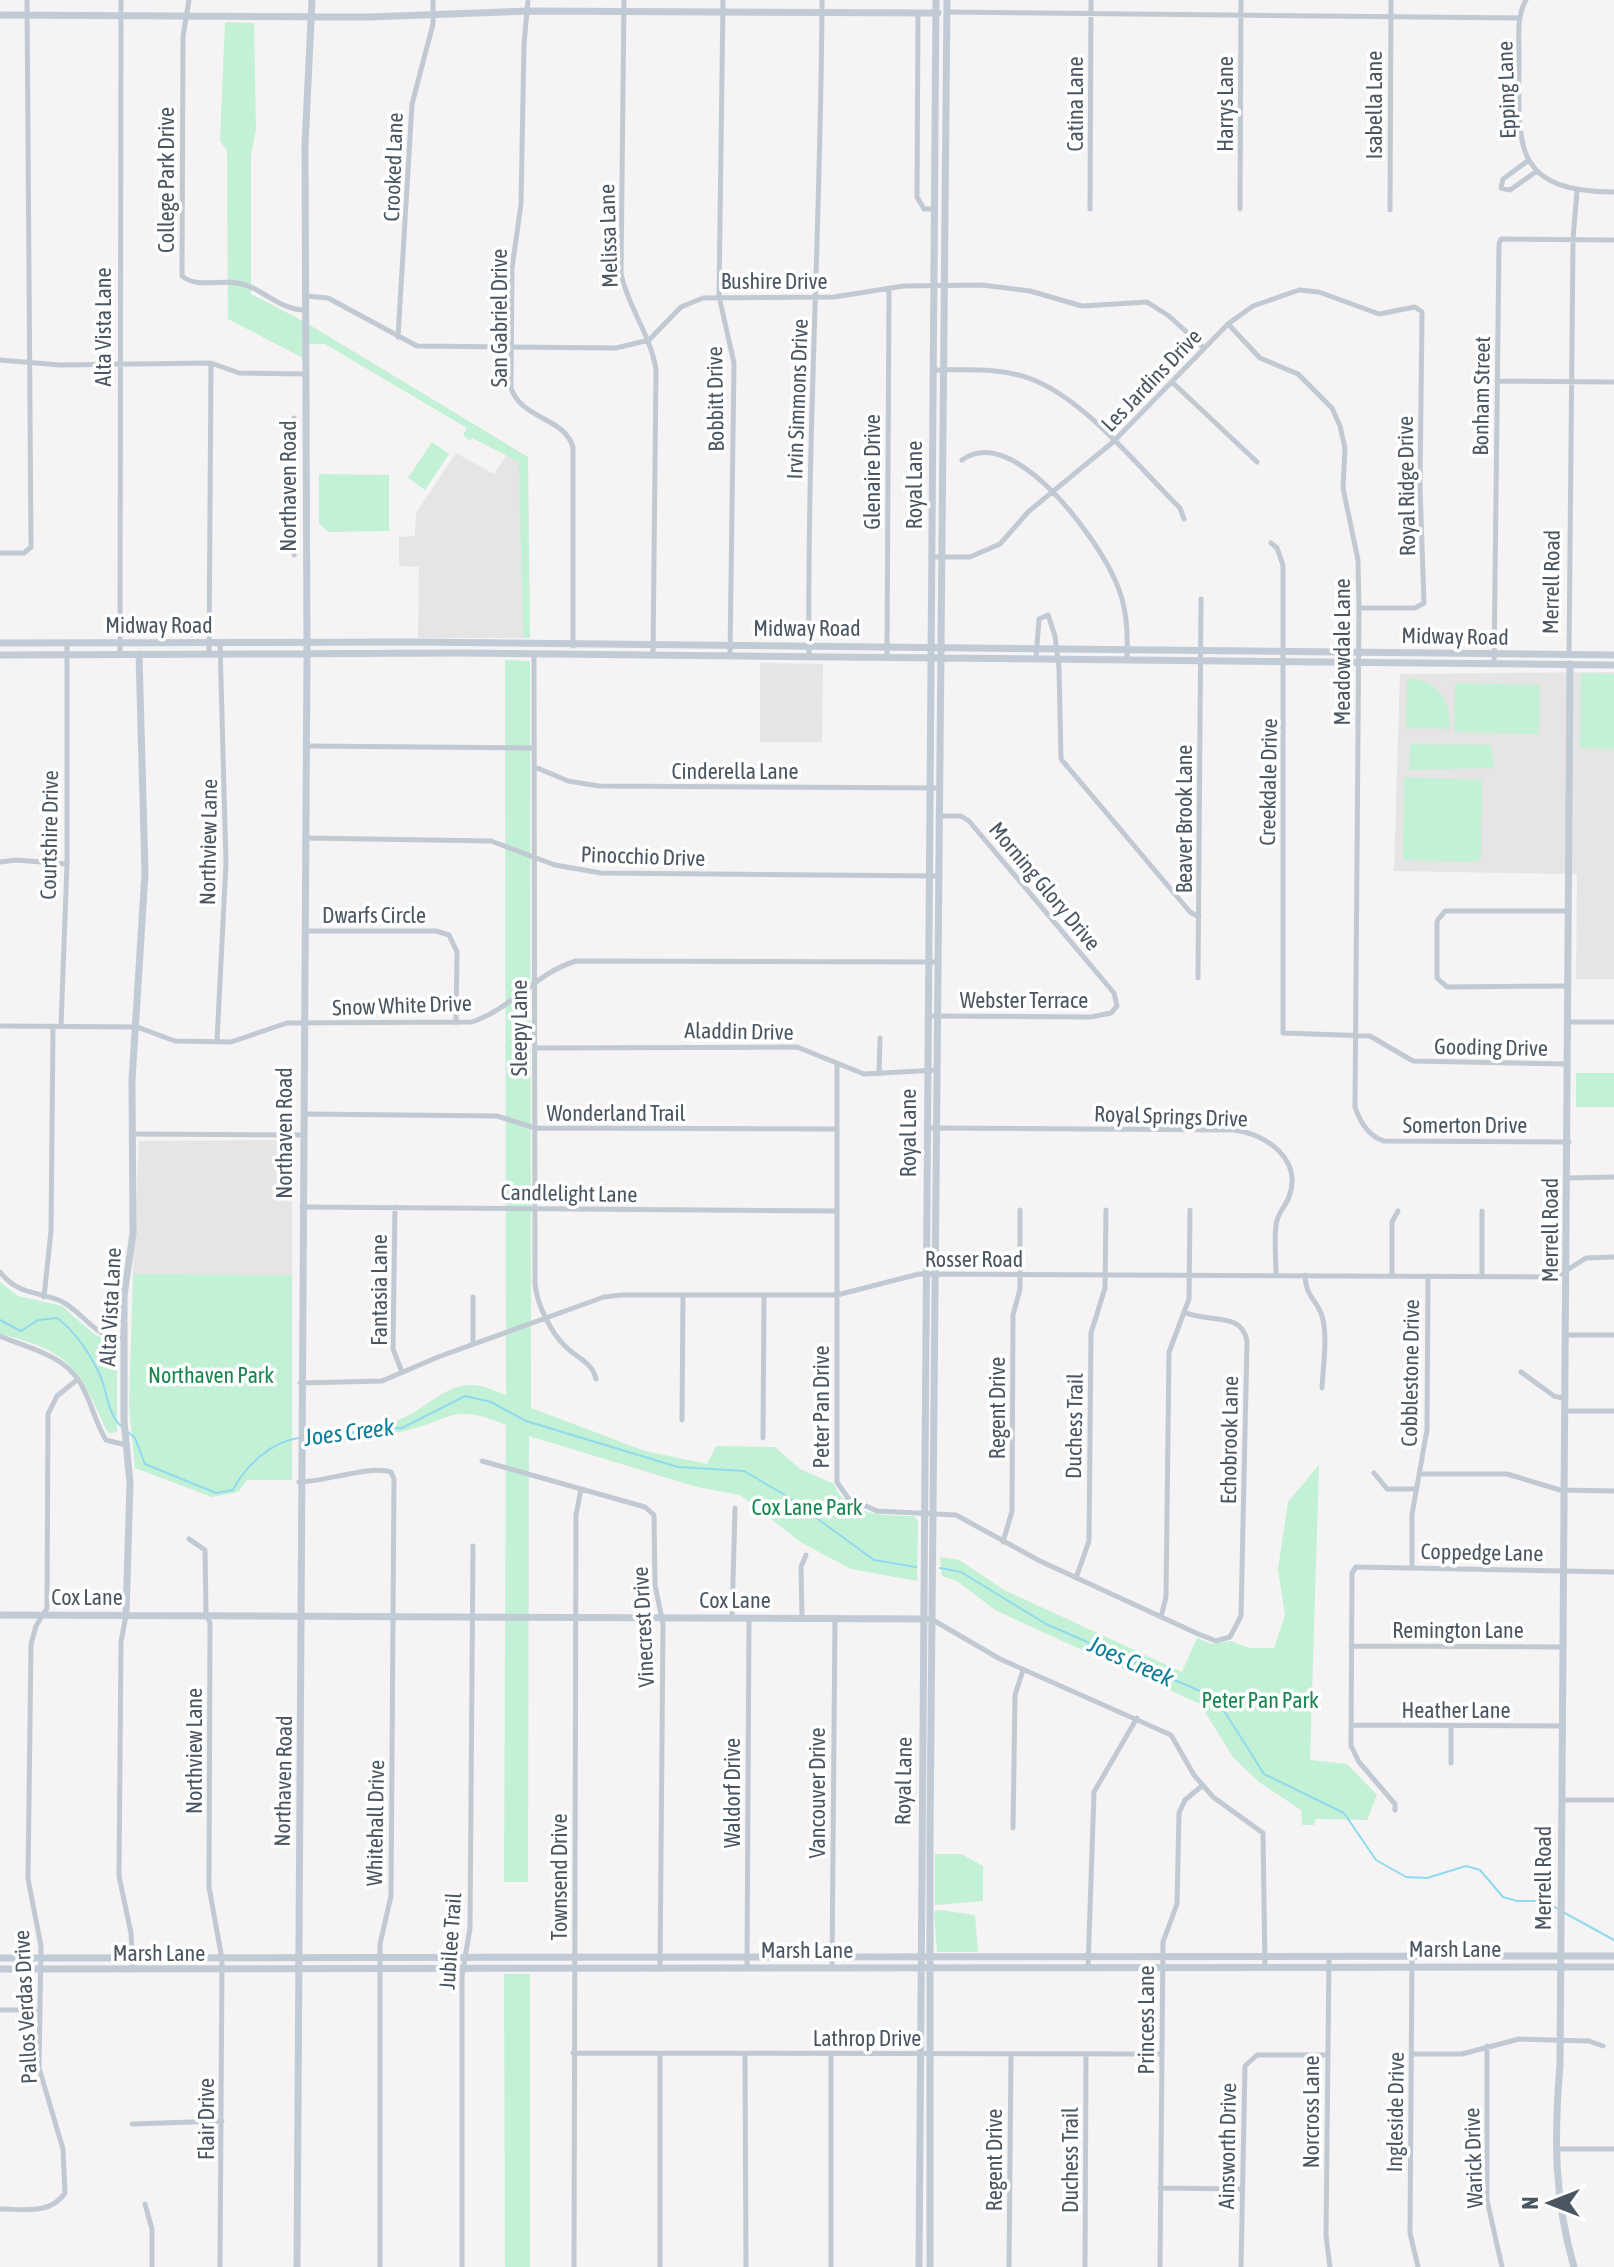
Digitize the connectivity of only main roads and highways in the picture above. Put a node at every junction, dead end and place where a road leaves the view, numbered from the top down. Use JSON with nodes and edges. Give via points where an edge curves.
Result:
{"nodes":[{"id":1,"x":312,"y":0,"type":"edge"},
{"id":2,"x":936,"y":0,"type":"edge"},
{"id":3,"x":947,"y":0,"type":"edge"},
{"id":4,"x":947,"y":12,"type":"junction"},
{"id":5,"x":936,"y":13,"type":"junction"},
{"id":6,"x":0,"y":15,"type":"edge"},
{"id":7,"x":312,"y":16,"type":"junction"},
{"id":8,"x":935,"y":209,"type":"junction"},
{"id":9,"x":944,"y":209,"type":"junction"},
{"id":10,"x":0,"y":643,"type":"edge"},
{"id":11,"x":139,"y":643,"type":"junction"},
{"id":12,"x":306,"y":643,"type":"junction"},
{"id":13,"x":930,"y":647,"type":"junction"},
{"id":14,"x":941,"y":647,"type":"junction"},
{"id":15,"x":653,"y":651,"type":"junction"},
{"id":16,"x":307,"y":654,"type":"junction"},
{"id":17,"x":0,"y":655,"type":"edge"},
{"id":18,"x":139,"y":655,"type":"junction"},
{"id":19,"x":1614,"y":655,"type":"edge"},
{"id":20,"x":1569,"y":656,"type":"junction"},
{"id":21,"x":930,"y":657,"type":"junction"},
{"id":22,"x":940,"y":657,"type":"junction"},
{"id":23,"x":1614,"y":665,"type":"edge"},
{"id":24,"x":1570,"y":666,"type":"junction"},
{"id":25,"x":939,"y":732,"type":"junction"},
{"id":26,"x":928,"y":733,"type":"junction"},
{"id":27,"x":933,"y":876,"type":"junction"},
{"id":28,"x":0,"y":1615,"type":"edge"},
{"id":29,"x":126,"y":1615,"type":"junction"},
{"id":30,"x":299,"y":1617,"type":"junction"},
{"id":31,"x":921,"y":1619,"type":"junction"},
{"id":32,"x":933,"y":1620,"type":"junction"},
{"id":33,"x":922,"y":1700,"type":"junction"},
{"id":34,"x":933,"y":1701,"type":"junction"},
{"id":35,"x":920,"y":1833,"type":"junction"},
{"id":36,"x":930,"y":1833,"type":"junction"},
{"id":37,"x":919,"y":1956,"type":"junction"},
{"id":38,"x":930,"y":1956,"type":"junction"},
{"id":39,"x":1038,"y":1956,"type":"junction"},
{"id":40,"x":1561,"y":1956,"type":"junction"},
{"id":41,"x":1614,"y":1956,"type":"edge"},
{"id":42,"x":0,"y":1958,"type":"edge"},
{"id":43,"x":298,"y":1959,"type":"junction"},
{"id":44,"x":1561,"y":1967,"type":"junction"},
{"id":45,"x":1614,"y":1967,"type":"edge"},
{"id":46,"x":919,"y":1968,"type":"junction"},
{"id":47,"x":930,"y":1968,"type":"junction"},
{"id":48,"x":1038,"y":1968,"type":"junction"},
{"id":49,"x":0,"y":1969,"type":"edge"},
{"id":50,"x":298,"y":1971,"type":"junction"},
{"id":51,"x":297,"y":2267,"type":"edge"},
{"id":52,"x":919,"y":2267,"type":"edge"},
{"id":53,"x":929,"y":2267,"type":"edge"},
{"id":54,"x":1574,"y":2267,"type":"edge"}],
"edges":[{"from":1,"to":7,"type":"main road","name":"Northaven Road"},
{"from":2,"to":5,"type":"main road","name":"Royal Lane"},
{"from":3,"to":4,"type":"main road","name":"Royal Lane"},
{"from":4,"to":5,"type":"main road"},
{"from":4,"to":9,"type":"main road","name":"Royal Lane"},
{"from":5,"to":7,"type":"main road"},
{"from":5,"to":8,"type":"main road","name":"Royal Lane"},
{"from":6,"to":7,"type":"main road"},
{"from":7,"to":12,"type":"main road","name":"Northaven Road","via":[[305,145]]},
{"from":8,"to":9,"type":"main road"},
{"from":8,"to":13,"type":"main road","name":"Royal Lane"},
{"from":9,"to":14,"type":"main road","name":"Royal Lane"},
{"from":10,"to":11,"type":"main road","name":"Midway Road"},
{"from":11,"to":12,"type":"main road","name":"Midway Road"},
{"from":11,"to":18,"type":"main road","name":"Alta Vista Lane"},
{"from":12,"to":15,"type":"main road","name":"Midway Road","via":[[573,644]]},
{"from":12,"to":16,"type":"main road","name":"Northaven Road"},
{"from":13,"to":14,"type":"main road","name":"Midway Road"},
{"from":13,"to":15,"type":"main road","name":"Midway Road"},
{"from":13,"to":21,"type":"main road","name":"Royal Lane"},
{"from":14,"to":20,"type":"main road","name":"Midway Road"},
{"from":14,"to":22,"type":"main road","name":"Royal Lane"},
{"from":15,"to":16,"type":"main road","name":"Midway Road"},
{"from":15,"to":21,"type":"main road","name":"Midway Road"},
{"from":16,"to":18,"type":"main road","name":"Midway Road"},
{"from":16,"to":30,"type":"main road","name":"Northaven Road"},
{"from":17,"to":18,"type":"main road","name":"Midway Road"},
{"from":18,"to":29,"type":"main road","name":"Alta Vista Lane","via":[[145,810],[132,1080],[133,1233],[124,1296],[124,1421],[130,1483]]},
{"from":19,"to":20,"type":"main road","name":"Midway Road"},
{"from":20,"to":24,"type":"main road","name":"Merrell Road"},
{"from":21,"to":22,"type":"main road","name":"Midway Road"},
{"from":21,"to":26,"type":"main road","name":"Royal Lane"},
{"from":22,"to":24,"type":"main road","name":"Midway Road"},
{"from":22,"to":25,"type":"main road","name":"Royal Lane"},
{"from":23,"to":24,"type":"main road","name":"Midway Road"},
{"from":24,"to":40,"type":"main road","name":"Merrell Road"},
{"from":25,"to":26,"type":"main road"},
{"from":25,"to":27,"type":"main road","name":"Royal Lane"},
{"from":26,"to":27,"type":"main road","name":"Royal Lane"},
{"from":27,"to":31,"type":"main road","name":"Royal Lane"},
{"from":27,"to":32,"type":"main road","name":"Royal Lane","via":[[938,962]]},
{"from":28,"to":29,"type":"main road","name":"Cox Lane"},
{"from":29,"to":30,"type":"main road","name":"Cox Lane"},
{"from":30,"to":31,"type":"main road","name":"Cox Lane"},
{"from":30,"to":43,"type":"main road","name":"Northaven Road"},
{"from":31,"to":32,"type":"main road","name":"Cox Lane"},
{"from":31,"to":33,"type":"main road","name":"Royal Lane"},
{"from":32,"to":34,"type":"main road","name":"Royal Lane"},
{"from":33,"to":34,"type":"main road"},
{"from":33,"to":35,"type":"main road","name":"Royal Lane"},
{"from":34,"to":36,"type":"main road","name":"Royal Lane"},
{"from":35,"to":36,"type":"main road"},
{"from":35,"to":37,"type":"main road","name":"Royal Lane"},
{"from":36,"to":38,"type":"main road","name":"Royal Lane"},
{"from":37,"to":38,"type":"main road","name":"Marsh Lane"},
{"from":37,"to":43,"type":"main road","name":"Marsh Lane"},
{"from":37,"to":46,"type":"main road","name":"Royal Lane"},
{"from":38,"to":39,"type":"main road","name":"Marsh Lane"},
{"from":38,"to":47,"type":"main road","name":"Royal Lane"},
{"from":39,"to":40,"type":"main road","name":"Marsh Lane"},
{"from":39,"to":48,"type":"main road"},
{"from":40,"to":41,"type":"main road","name":"Marsh Lane"},
{"from":40,"to":44,"type":"main road","name":"Merrell Road"},
{"from":42,"to":43,"type":"main road","name":"Marsh Lane"},
{"from":43,"to":50,"type":"main road","name":"Northaven Road"},
{"from":44,"to":45,"type":"main road","name":"Marsh Lane"},
{"from":44,"to":48,"type":"main road","name":"Marsh Lane"},
{"from":44,"to":54,"type":"main road","name":"Merrell Road","via":[[1558,2203]]},
{"from":46,"to":47,"type":"main road","name":"Marsh Lane"},
{"from":46,"to":50,"type":"main road","name":"Marsh Lane"},
{"from":46,"to":52,"type":"main road","name":"Royal Lane"},
{"from":47,"to":48,"type":"main road","name":"Marsh Lane"},
{"from":47,"to":53,"type":"main road","name":"Royal Lane"},
{"from":49,"to":50,"type":"main road","name":"Marsh Lane"},
{"from":50,"to":51,"type":"main road","name":"Northaven Road"},
{"from":52,"to":53,"type":"main road"}]}
